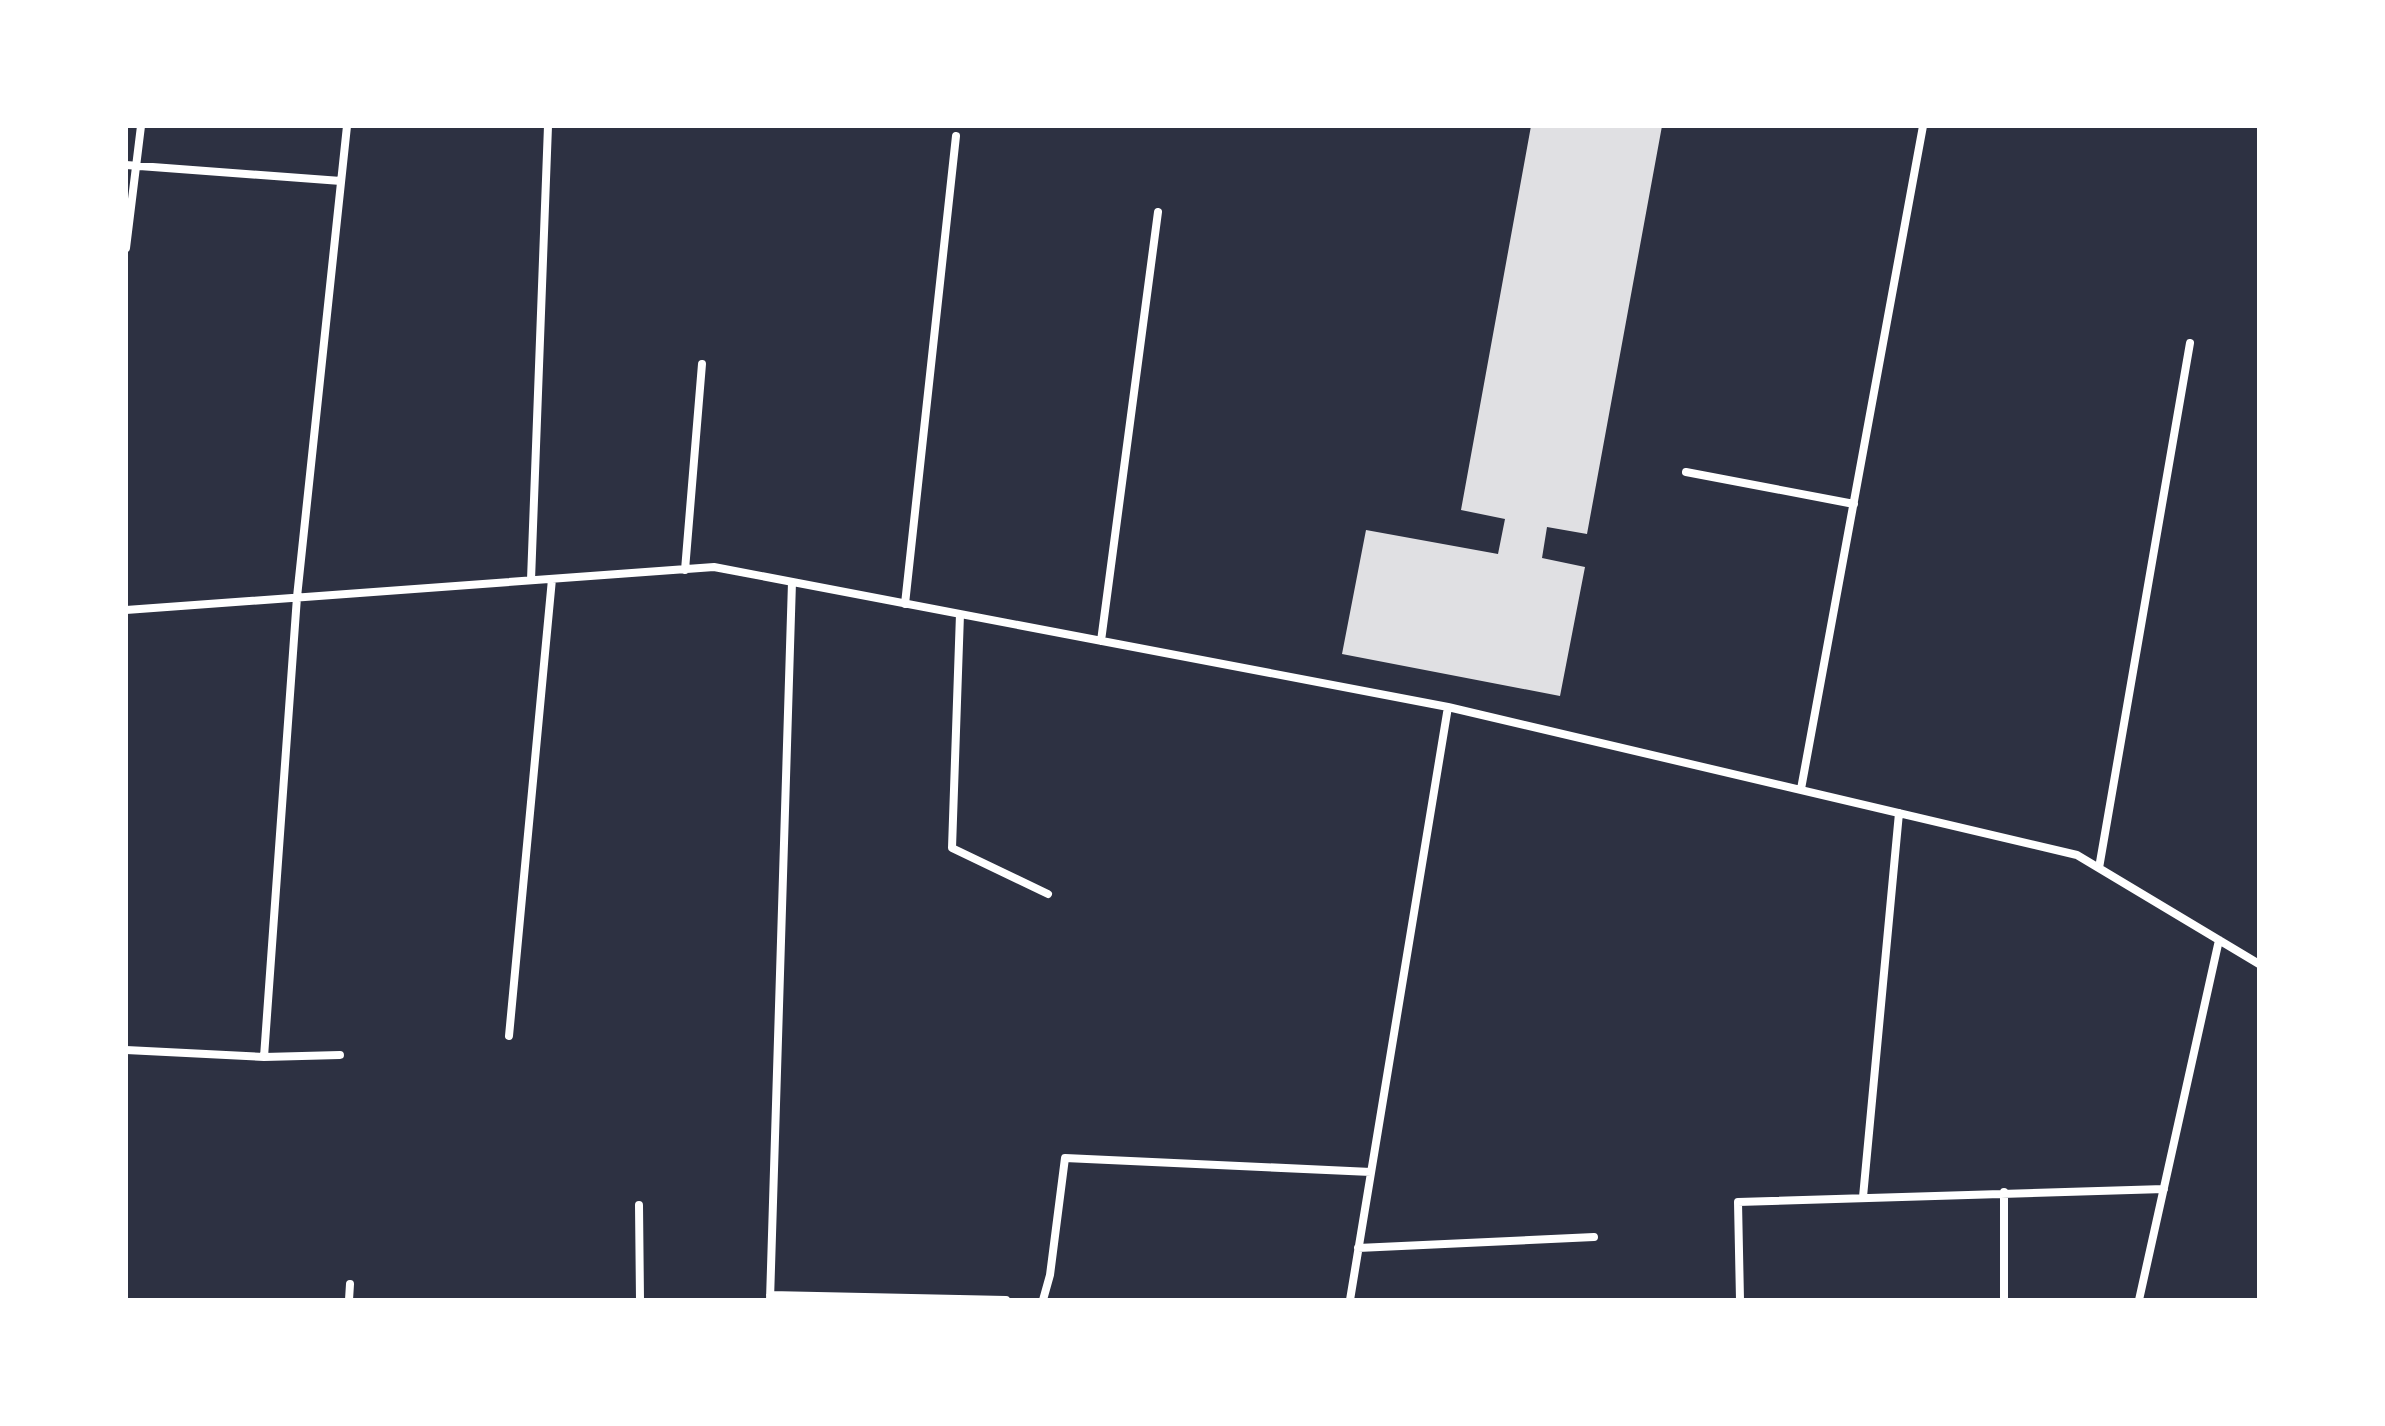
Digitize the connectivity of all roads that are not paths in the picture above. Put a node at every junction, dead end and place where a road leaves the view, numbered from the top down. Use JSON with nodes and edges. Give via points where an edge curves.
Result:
{"nodes":[{"id":1,"x":141,"y":126,"type":"edge"},
{"id":2,"x":347,"y":126,"type":"edge"},
{"id":3,"x":548,"y":126,"type":"edge"},
{"id":4,"x":1923,"y":126,"type":"edge"},
{"id":5,"x":956,"y":136,"type":"dead end"},
{"id":6,"x":131,"y":166,"type":"edge"},
{"id":7,"x":341,"y":181,"type":"junction"},
{"id":8,"x":1158,"y":212,"type":"dead end"},
{"id":9,"x":126,"y":248,"type":"edge"},
{"id":10,"x":2190,"y":343,"type":"dead end"},
{"id":11,"x":702,"y":364,"type":"dead end"},
{"id":12,"x":1686,"y":472,"type":"dead end"},
{"id":13,"x":1854,"y":504,"type":"junction"},
{"id":14,"x":685,"y":570,"type":"junction"},
{"id":15,"x":552,"y":579,"type":"junction"},
{"id":16,"x":531,"y":580,"type":"junction"},
{"id":17,"x":792,"y":582,"type":"junction"},
{"id":18,"x":297,"y":597,"type":"junction"},
{"id":19,"x":905,"y":604,"type":"junction"},
{"id":20,"x":126,"y":610,"type":"edge"},
{"id":21,"x":960,"y":614,"type":"junction"},
{"id":22,"x":1101,"y":641,"type":"junction"},
{"id":23,"x":1448,"y":707,"type":"junction"},
{"id":24,"x":1801,"y":789,"type":"junction"},
{"id":25,"x":1899,"y":813,"type":"junction"},
{"id":26,"x":2099,"y":868,"type":"junction"},
{"id":27,"x":1048,"y":894,"type":"dead end"},
{"id":28,"x":2219,"y":940,"type":"junction"},
{"id":29,"x":2259,"y":964,"type":"edge"},
{"id":30,"x":509,"y":1036,"type":"dead end"},
{"id":31,"x":126,"y":1050,"type":"edge"},
{"id":32,"x":340,"y":1055,"type":"dead end"},
{"id":33,"x":264,"y":1057,"type":"junction"},
{"id":34,"x":1371,"y":1172,"type":"junction"},
{"id":35,"x":2164,"y":1189,"type":"junction"},
{"id":36,"x":2004,"y":1192,"type":"junction"},
{"id":37,"x":1863,"y":1197,"type":"junction"},
{"id":38,"x":639,"y":1205,"type":"dead end"},
{"id":39,"x":1594,"y":1237,"type":"dead end"},
{"id":40,"x":1358,"y":1248,"type":"junction"},
{"id":41,"x":350,"y":1284,"type":"dead end"},
{"id":42,"x":770,"y":1297,"type":"edge"},
{"id":43,"x":349,"y":1300,"type":"edge"},
{"id":44,"x":640,"y":1300,"type":"edge"},
{"id":45,"x":1006,"y":1300,"type":"edge"},
{"id":46,"x":1043,"y":1300,"type":"edge"},
{"id":47,"x":1350,"y":1300,"type":"edge"},
{"id":48,"x":1740,"y":1300,"type":"edge"},
{"id":49,"x":2004,"y":1300,"type":"edge"},
{"id":50,"x":2139,"y":1300,"type":"edge"}],
"edges":[{"from":1,"to":6,"type":"street"},
{"from":2,"to":7,"type":"street"},
{"from":3,"to":16,"type":"street"},
{"from":4,"to":13,"type":"street"},
{"from":5,"to":19,"type":"street"},
{"from":6,"to":7,"type":"street"},
{"from":6,"to":9,"type":"street"},
{"from":7,"to":18,"type":"street"},
{"from":8,"to":22,"type":"street"},
{"from":10,"to":26,"type":"street"},
{"from":11,"to":14,"type":"street"},
{"from":12,"to":13,"type":"street"},
{"from":13,"to":24,"type":"street"},
{"from":14,"to":15,"type":"street"},
{"from":14,"to":17,"type":"street","via":[[714,567]]},
{"from":15,"to":16,"type":"street"},
{"from":15,"to":30,"type":"street"},
{"from":16,"to":18,"type":"street"},
{"from":17,"to":19,"type":"street"},
{"from":17,"to":42,"type":"street"},
{"from":18,"to":20,"type":"street"},
{"from":18,"to":33,"type":"street"},
{"from":19,"to":21,"type":"street"},
{"from":21,"to":22,"type":"street"},
{"from":21,"to":27,"type":"street","via":[[952,848]]},
{"from":22,"to":23,"type":"street"},
{"from":23,"to":24,"type":"street"},
{"from":23,"to":34,"type":"street"},
{"from":24,"to":25,"type":"street"},
{"from":25,"to":26,"type":"street","via":[[2077,855]]},
{"from":25,"to":37,"type":"street"},
{"from":26,"to":28,"type":"street"},
{"from":28,"to":29,"type":"street"},
{"from":28,"to":35,"type":"street"},
{"from":31,"to":33,"type":"street"},
{"from":32,"to":33,"type":"street"},
{"from":34,"to":40,"type":"street"},
{"from":34,"to":46,"type":"street","via":[[1065,1158]]},
{"from":35,"to":36,"type":"street"},
{"from":35,"to":50,"type":"street"},
{"from":36,"to":37,"type":"street"},
{"from":36,"to":49,"type":"street"},
{"from":37,"to":48,"type":"street","via":[[1738,1202]]},
{"from":38,"to":44,"type":"street"},
{"from":39,"to":40,"type":"street"},
{"from":40,"to":47,"type":"street"},
{"from":41,"to":43,"type":"street"},
{"from":42,"to":45,"type":"street"}]}
